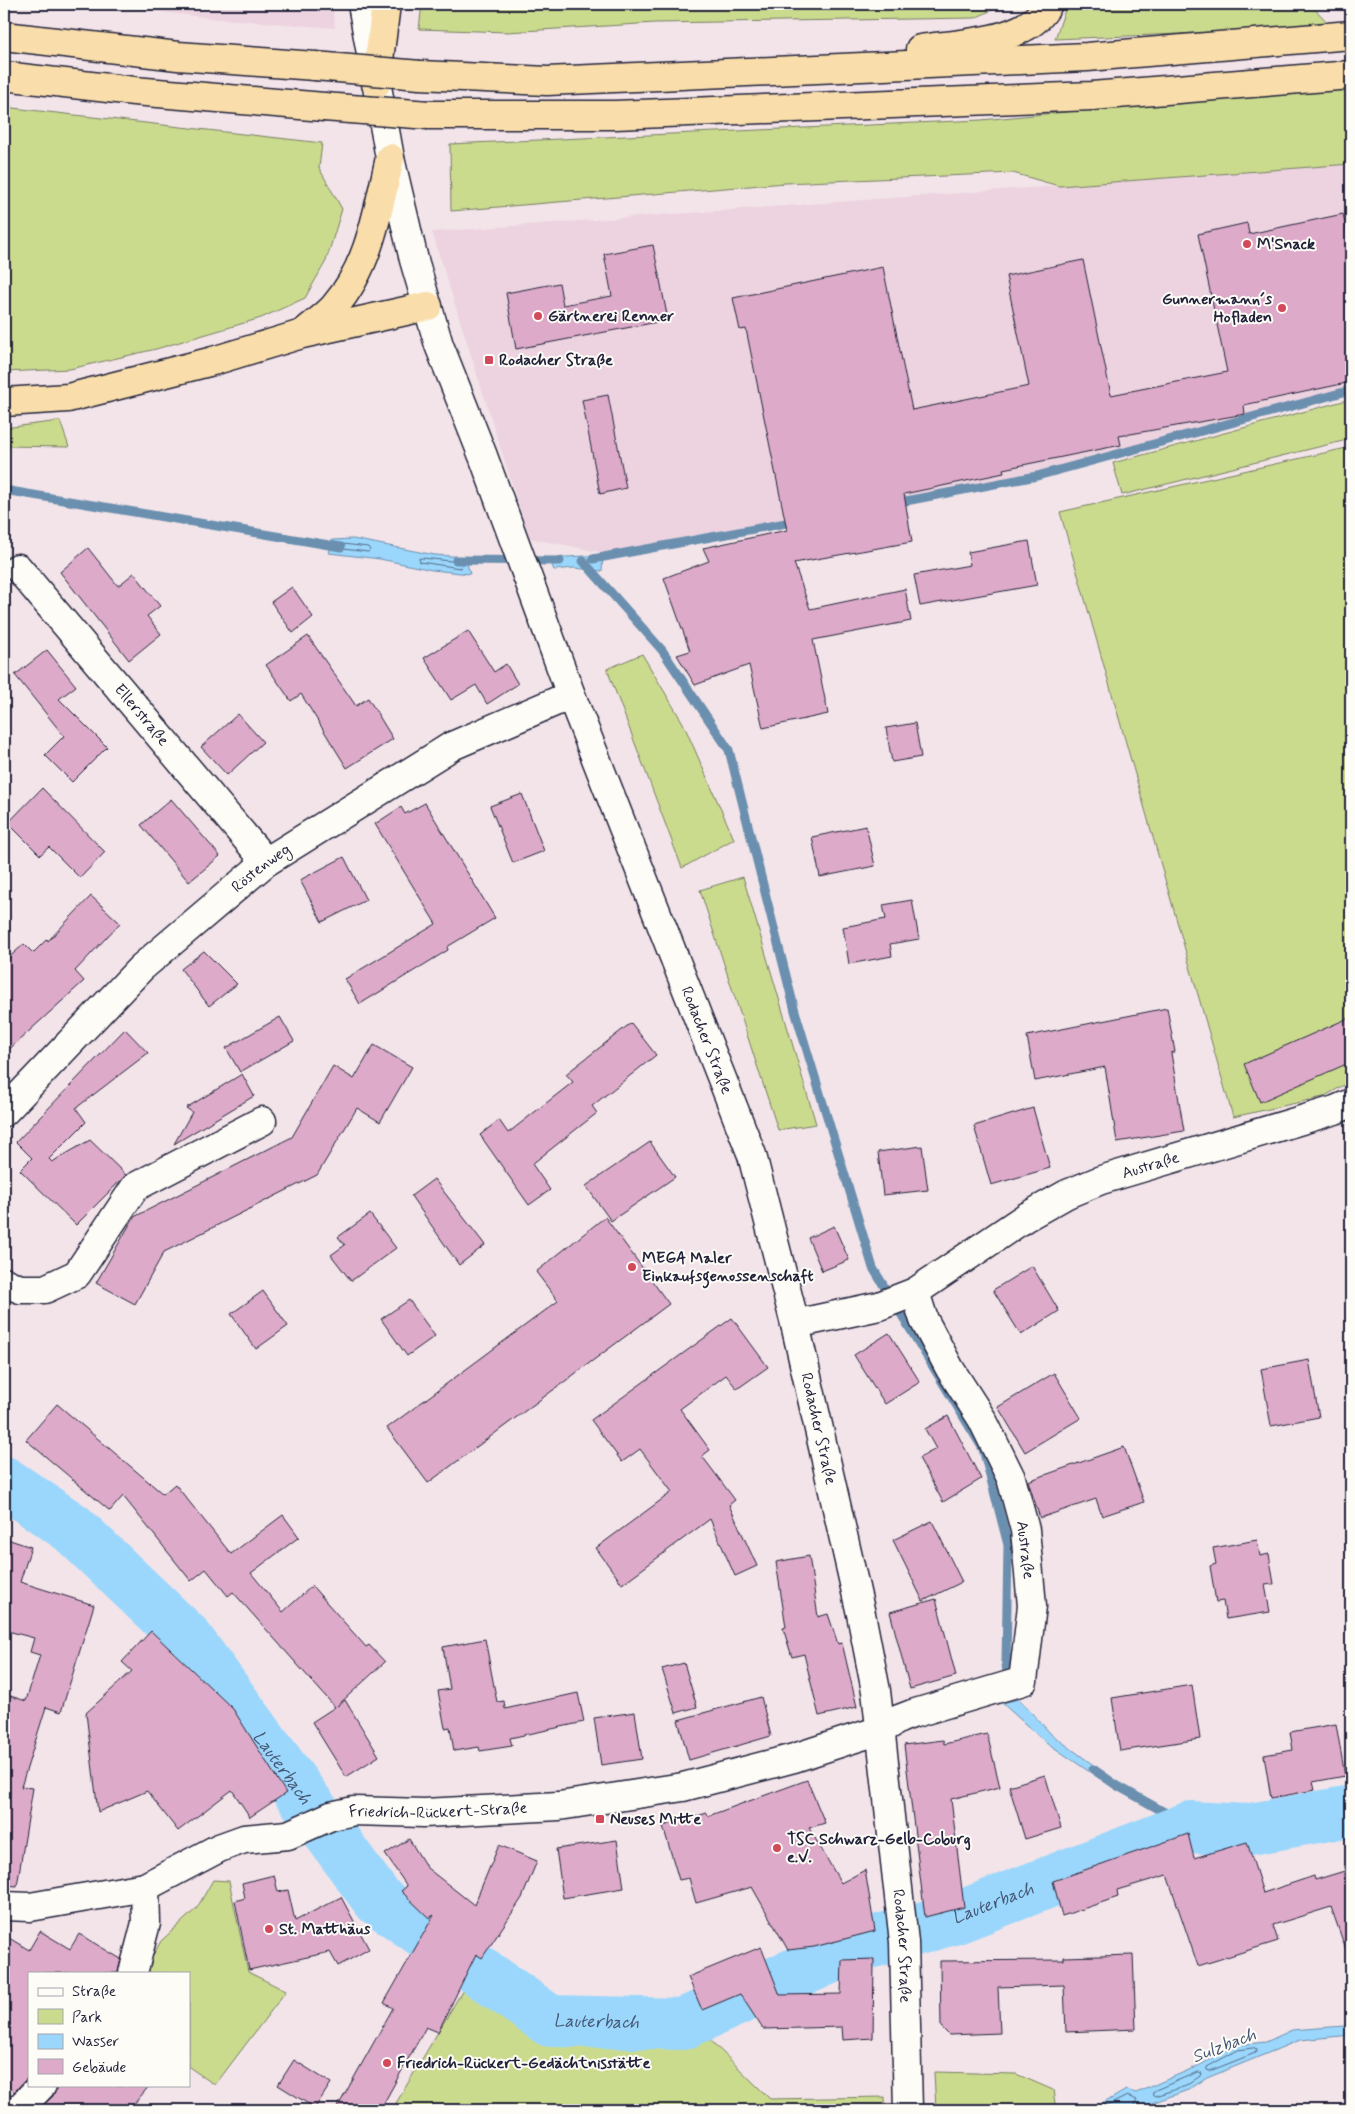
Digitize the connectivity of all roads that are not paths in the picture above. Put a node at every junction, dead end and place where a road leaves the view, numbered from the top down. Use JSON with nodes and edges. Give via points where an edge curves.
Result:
{"nodes":[{"id":1,"x":362,"y":4,"type":"edge"},
{"id":2,"x":386,"y":4,"type":"edge"},
{"id":3,"x":1048,"y":4,"type":"edge"},
{"id":4,"x":1351,"y":35,"type":"edge"},
{"id":5,"x":4,"y":36,"type":"edge"},
{"id":6,"x":770,"y":70,"type":"junction"},
{"id":7,"x":1351,"y":75,"type":"edge"},
{"id":8,"x":6,"y":77,"type":"edge"},
{"id":9,"x":376,"y":84,"type":"junction"},
{"id":10,"x":390,"y":158,"type":"junction"},
{"id":11,"x":428,"y":306,"type":"junction"},
{"id":12,"x":302,"y":334,"type":"junction"},
{"id":13,"x":4,"y":402,"type":"edge"},
{"id":14,"x":18,"y":568,"type":"dead end"},
{"id":15,"x":571,"y":695,"type":"junction"},
{"id":16,"x":266,"y":862,"type":"junction"},
{"id":17,"x":1351,"y":1103,"type":"edge"},
{"id":18,"x":4,"y":1112,"type":"edge"},
{"id":19,"x":262,"y":1121,"type":"dead end"},
{"id":20,"x":4,"y":1282,"type":"edge"},
{"id":21,"x":899,"y":1298,"type":"junction"},
{"id":22,"x":795,"y":1324,"type":"junction"},
{"id":23,"x":881,"y":1730,"type":"junction"},
{"id":24,"x":146,"y":1888,"type":"junction"},
{"id":25,"x":4,"y":1906,"type":"edge"},
{"id":26,"x":133,"y":1972,"type":"edge"},
{"id":27,"x":41,"y":2086,"type":"edge"},
{"id":28,"x":18,"y":2110,"type":"edge"},
{"id":29,"x":908,"y":2110,"type":"edge"}],
"edges":[{"from":1,"to":9,"type":"street","name":"Rodacher Straße"},
{"from":2,"to":9,"type":"highway"},
{"from":3,"to":6,"type":"highway","via":[[1027,27],[1007,36]]},
{"from":4,"to":6,"type":"highway","via":[[1087,58]]},
{"from":5,"to":6,"type":"highway","bridge":true,"via":[[178,56],[420,75],[547,80]]},
{"from":7,"to":8,"type":"highway","bridge":true,"via":[[1053,98],[615,115],[430,115],[134,91]]},
{"from":9,"to":10,"type":"street","name":"Rodacher Straße"},
{"from":10,"to":11,"type":"street","name":"Rodacher Straße"},
{"from":10,"to":12,"type":"highway","via":[[373,232],[354,278],[334,307]]},
{"from":11,"to":12,"type":"highway"},
{"from":11,"to":15,"type":"street","name":"Rodacher Straße","via":[[440,346]]},
{"from":12,"to":13,"type":"highway","via":[[213,361],[68,398]]},
{"from":14,"to":16,"type":"street","name":"Ellerstraße"},
{"from":15,"to":16,"type":"street","name":"Röstenweg","via":[[452,746]]},
{"from":15,"to":22,"type":"street","name":"Rodacher Straße","via":[[752,1155]]},
{"from":16,"to":18,"type":"street","name":"Röstenweg","via":[[141,968]]},
{"from":17,"to":21,"type":"street","name":"Austraße","via":[[1100,1180],[1067,1194],[1026,1216]]},
{"from":19,"to":20,"type":"street","via":[[135,1187],[77,1274],[45,1289],[20,1289]]},
{"from":21,"to":22,"type":"street","name":"Austraße"},
{"from":21,"to":23,"type":"street","name":"Austraße","via":[[928,1328],[982,1419],[1011,1478],[1025,1530],[1032,1606],[1023,1681],[900,1719]]},
{"from":22,"to":23,"type":"street","name":"Rodacher Straße","via":[[862,1614]]},
{"from":23,"to":24,"type":"street","name":"Friedrich-Rückert-Straße","via":[[794,1758],[702,1782],[638,1794],[559,1806],[424,1813],[354,1811],[331,1816],[288,1835],[244,1839],[219,1848]]},
{"from":23,"to":29,"type":"street","name":"Rodacher Straße","via":[[902,1929]]},
{"from":24,"to":25,"type":"street","name":"Friedrich-Rückert-Straße","via":[[30,1907]]},
{"from":24,"to":26,"type":"street","via":[[146,1923]]},
{"from":27,"to":28,"type":"street"}]}
